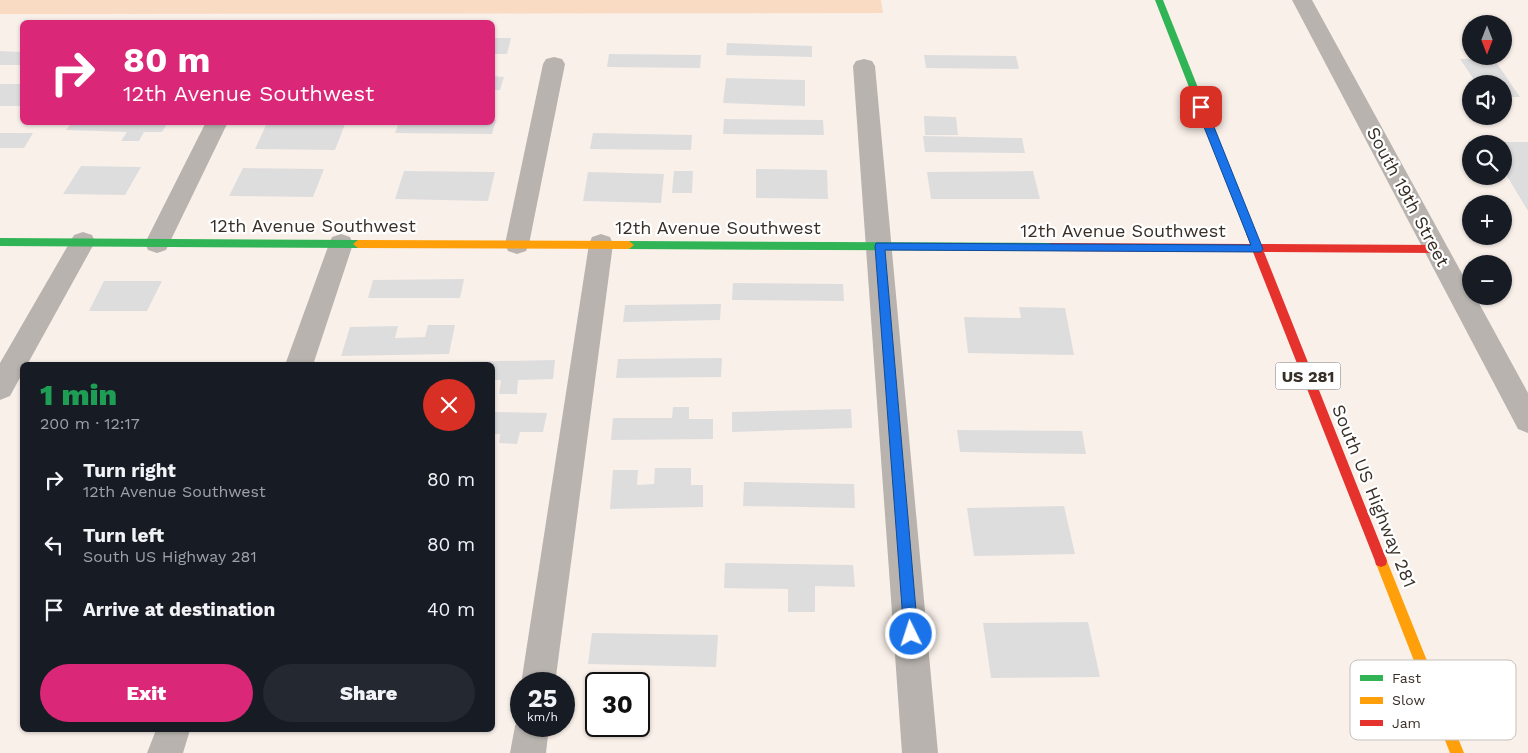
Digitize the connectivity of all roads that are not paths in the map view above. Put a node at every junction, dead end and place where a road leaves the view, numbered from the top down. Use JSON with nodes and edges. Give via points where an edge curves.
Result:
{"nodes":[{"id":1,"x":1159,"y":0,"type":"edge"},
{"id":2,"x":1302,"y":0,"type":"edge"},
{"id":3,"x":554,"y":64,"type":"dead end"},
{"id":4,"x":864,"y":66,"type":"dead end"},
{"id":5,"x":216,"y":125,"type":"edge"},
{"id":6,"x":0,"y":242,"type":"edge"},
{"id":7,"x":84,"y":242,"type":"junction"},
{"id":8,"x":157,"y":243,"type":"junction"},
{"id":9,"x":341,"y":244,"type":"junction"},
{"id":10,"x":517,"y":244,"type":"junction"},
{"id":11,"x":601,"y":244,"type":"junction"},
{"id":12,"x":880,"y":246,"type":"junction"},
{"id":13,"x":1258,"y":249,"type":"junction"},
{"id":14,"x":1435,"y":249,"type":"junction"},
{"id":15,"x":300,"y":362,"type":"edge"},
{"id":16,"x":0,"y":388,"type":"edge"},
{"id":17,"x":1528,"y":420,"type":"edge"},
{"id":18,"x":1420,"y":660,"type":"edge"},
{"id":19,"x":540,"y":672,"type":"edge"},
{"id":20,"x":172,"y":732,"type":"edge"},
{"id":21,"x":530,"y":737,"type":"edge"},
{"id":22,"x":1452,"y":740,"type":"edge"},
{"id":23,"x":165,"y":753,"type":"edge"},
{"id":24,"x":528,"y":753,"type":"edge"},
{"id":25,"x":920,"y":753,"type":"edge"},
{"id":26,"x":1457,"y":753,"type":"edge"}],
"edges":[{"from":1,"to":13,"type":"main road","name":"South US Highway 281","number":"US 281"},
{"from":2,"to":14,"type":"street","name":"South 19th Street"},
{"from":3,"to":10,"type":"street"},
{"from":4,"to":12,"type":"street"},
{"from":5,"to":8,"type":"street"},
{"from":6,"to":7,"type":"main road","name":"12th Avenue Southwest"},
{"from":7,"to":8,"type":"main road","name":"12th Avenue Southwest"},
{"from":7,"to":16,"type":"street"},
{"from":8,"to":9,"type":"main road","name":"12th Avenue Southwest"},
{"from":9,"to":10,"type":"main road","name":"12th Avenue Southwest"},
{"from":9,"to":15,"type":"street"},
{"from":10,"to":11,"type":"main road","name":"12th Avenue Southwest"},
{"from":11,"to":12,"type":"main road","name":"12th Avenue Southwest"},
{"from":11,"to":19,"type":"street"},
{"from":12,"to":13,"type":"main road","name":"12th Avenue Southwest"},
{"from":12,"to":25,"type":"street"},
{"from":13,"to":14,"type":"main road","name":"12th Avenue Southwest"},
{"from":13,"to":18,"type":"main road","name":"South US Highway 281","number":"US 281"},
{"from":14,"to":17,"type":"street","name":"South 19th Street"},
{"from":20,"to":23,"type":"street"},
{"from":21,"to":24,"type":"street"},
{"from":22,"to":26,"type":"main road","name":"South US Highway 281","number":"US 281"}]}
